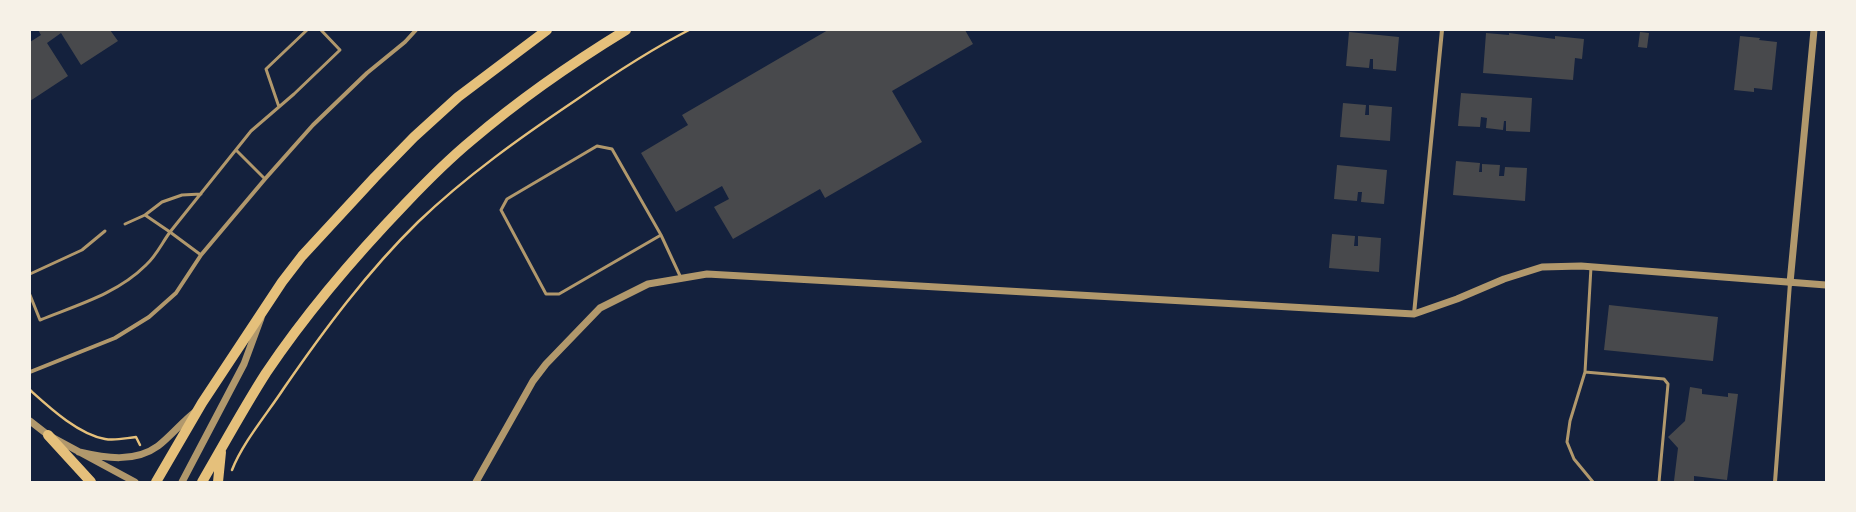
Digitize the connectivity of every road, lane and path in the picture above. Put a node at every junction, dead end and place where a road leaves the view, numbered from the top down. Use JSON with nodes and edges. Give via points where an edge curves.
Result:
{"nodes":[{"id":1,"x":307,"y":30,"type":"edge"},
{"id":2,"x":321,"y":30,"type":"edge"},
{"id":3,"x":416,"y":30,"type":"edge"},
{"id":4,"x":547,"y":30,"type":"edge"},
{"id":5,"x":626,"y":30,"type":"edge"},
{"id":6,"x":689,"y":30,"type":"edge"},
{"id":7,"x":1442,"y":30,"type":"edge"},
{"id":8,"x":1814,"y":30,"type":"edge"},
{"id":9,"x":279,"y":107,"type":"junction"},
{"id":10,"x":236,"y":150,"type":"junction"},
{"id":11,"x":265,"y":179,"type":"junction"},
{"id":12,"x":201,"y":194,"type":"junction"},
{"id":13,"x":145,"y":215,"type":"junction"},
{"id":14,"x":126,"y":224,"type":"dead end"},
{"id":15,"x":105,"y":231,"type":"dead end"},
{"id":16,"x":170,"y":232,"type":"junction"},
{"id":17,"x":661,"y":234,"type":"junction"},
{"id":18,"x":201,"y":255,"type":"junction"},
{"id":19,"x":1591,"y":267,"type":"junction"},
{"id":20,"x":30,"y":274,"type":"edge"},
{"id":21,"x":680,"y":278,"type":"junction"},
{"id":22,"x":1790,"y":283,"type":"junction"},
{"id":23,"x":1826,"y":285,"type":"edge"},
{"id":24,"x":30,"y":295,"type":"edge"},
{"id":25,"x":263,"y":312,"type":"junction"},
{"id":26,"x":1414,"y":314,"type":"junction"},
{"id":27,"x":30,"y":372,"type":"edge"},
{"id":28,"x":1585,"y":372,"type":"junction"},
{"id":29,"x":30,"y":390,"type":"edge"},
{"id":30,"x":198,"y":410,"type":"junction"},
{"id":31,"x":30,"y":421,"type":"edge"},
{"id":32,"x":48,"y":435,"type":"junction"},
{"id":33,"x":222,"y":447,"type":"junction"},
{"id":34,"x":79,"y":452,"type":"junction"},
{"id":35,"x":143,"y":454,"type":"junction"},
{"id":36,"x":230,"y":477,"type":"dead end"},
{"id":37,"x":476,"y":481,"type":"edge"},
{"id":38,"x":91,"y":482,"type":"edge"},
{"id":39,"x":135,"y":482,"type":"edge"},
{"id":40,"x":156,"y":482,"type":"edge"},
{"id":41,"x":182,"y":482,"type":"edge"},
{"id":42,"x":202,"y":482,"type":"edge"},
{"id":43,"x":218,"y":482,"type":"edge"},
{"id":44,"x":1593,"y":482,"type":"edge"},
{"id":45,"x":1659,"y":482,"type":"edge"},
{"id":46,"x":1775,"y":482,"type":"edge"}],
"edges":[{"from":1,"to":9,"type":"lane","via":[[266,69]]},
{"from":2,"to":9,"type":"lane","via":[[340,50]]},
{"from":3,"to":11,"type":"street","via":[[367,72],[313,125]]},
{"from":4,"to":25,"type":"main road","via":[[458,97],[414,137],[302,256]]},
{"from":5,"to":33,"type":"main road","via":[[531,93],[471,140],[379,230],[288,342]]},
{"from":6,"to":36,"type":"path","via":[[616,73],[542,123],[474,173],[418,223],[334,318],[302,361],[236,460]]},
{"from":7,"to":26,"type":"street"},
{"from":8,"to":22,"type":"street"},
{"from":9,"to":10,"type":"lane","via":[[251,131]]},
{"from":10,"to":11,"type":"lane"},
{"from":10,"to":12,"type":"lane"},
{"from":11,"to":18,"type":"street"},
{"from":12,"to":13,"type":"lane","via":[[182,195],[162,202]]},
{"from":12,"to":16,"type":"lane"},
{"from":13,"to":14,"type":"lane"},
{"from":13,"to":16,"type":"lane"},
{"from":15,"to":20,"type":"lane","via":[[82,250]]},
{"from":16,"to":18,"type":"lane"},
{"from":16,"to":24,"type":"lane","via":[[147,264],[109,293],[40,320]]},
{"from":17,"to":17,"type":"lane","via":[[612,148],[597,146],[506,199],[501,210],[546,294],[559,294]]},
{"from":17,"to":21,"type":"lane"},
{"from":18,"to":27,"type":"street","via":[[176,293],[149,317],[115,338]]},
{"from":19,"to":22,"type":"street"},
{"from":19,"to":26,"type":"street","via":[[1542,267]]},
{"from":19,"to":28,"type":"lane"},
{"from":21,"to":26,"type":"street","via":[[707,274]]},
{"from":21,"to":37,"type":"street","via":[[648,284],[600,308],[533,381]]},
{"from":22,"to":23,"type":"street"},
{"from":22,"to":46,"type":"street"},
{"from":25,"to":30,"type":"main road"},
{"from":25,"to":41,"type":"street","via":[[244,364]]},
{"from":28,"to":44,"type":"lane","via":[[1570,420],[1567,442],[1574,459]]},
{"from":28,"to":45,"type":"lane","via":[[1664,379],[1668,384]]},
{"from":29,"to":35,"type":"path","via":[[50,409],[92,435],[105,440],[136,437]]},
{"from":30,"to":35,"type":"street","via":[[158,445]]},
{"from":30,"to":40,"type":"main road"},
{"from":31,"to":32,"type":"street"},
{"from":32,"to":34,"type":"street"},
{"from":32,"to":38,"type":"main road"},
{"from":33,"to":42,"type":"main road"},
{"from":33,"to":43,"type":"main road"},
{"from":34,"to":35,"type":"street","via":[[120,457]]},
{"from":34,"to":39,"type":"street"}]}
